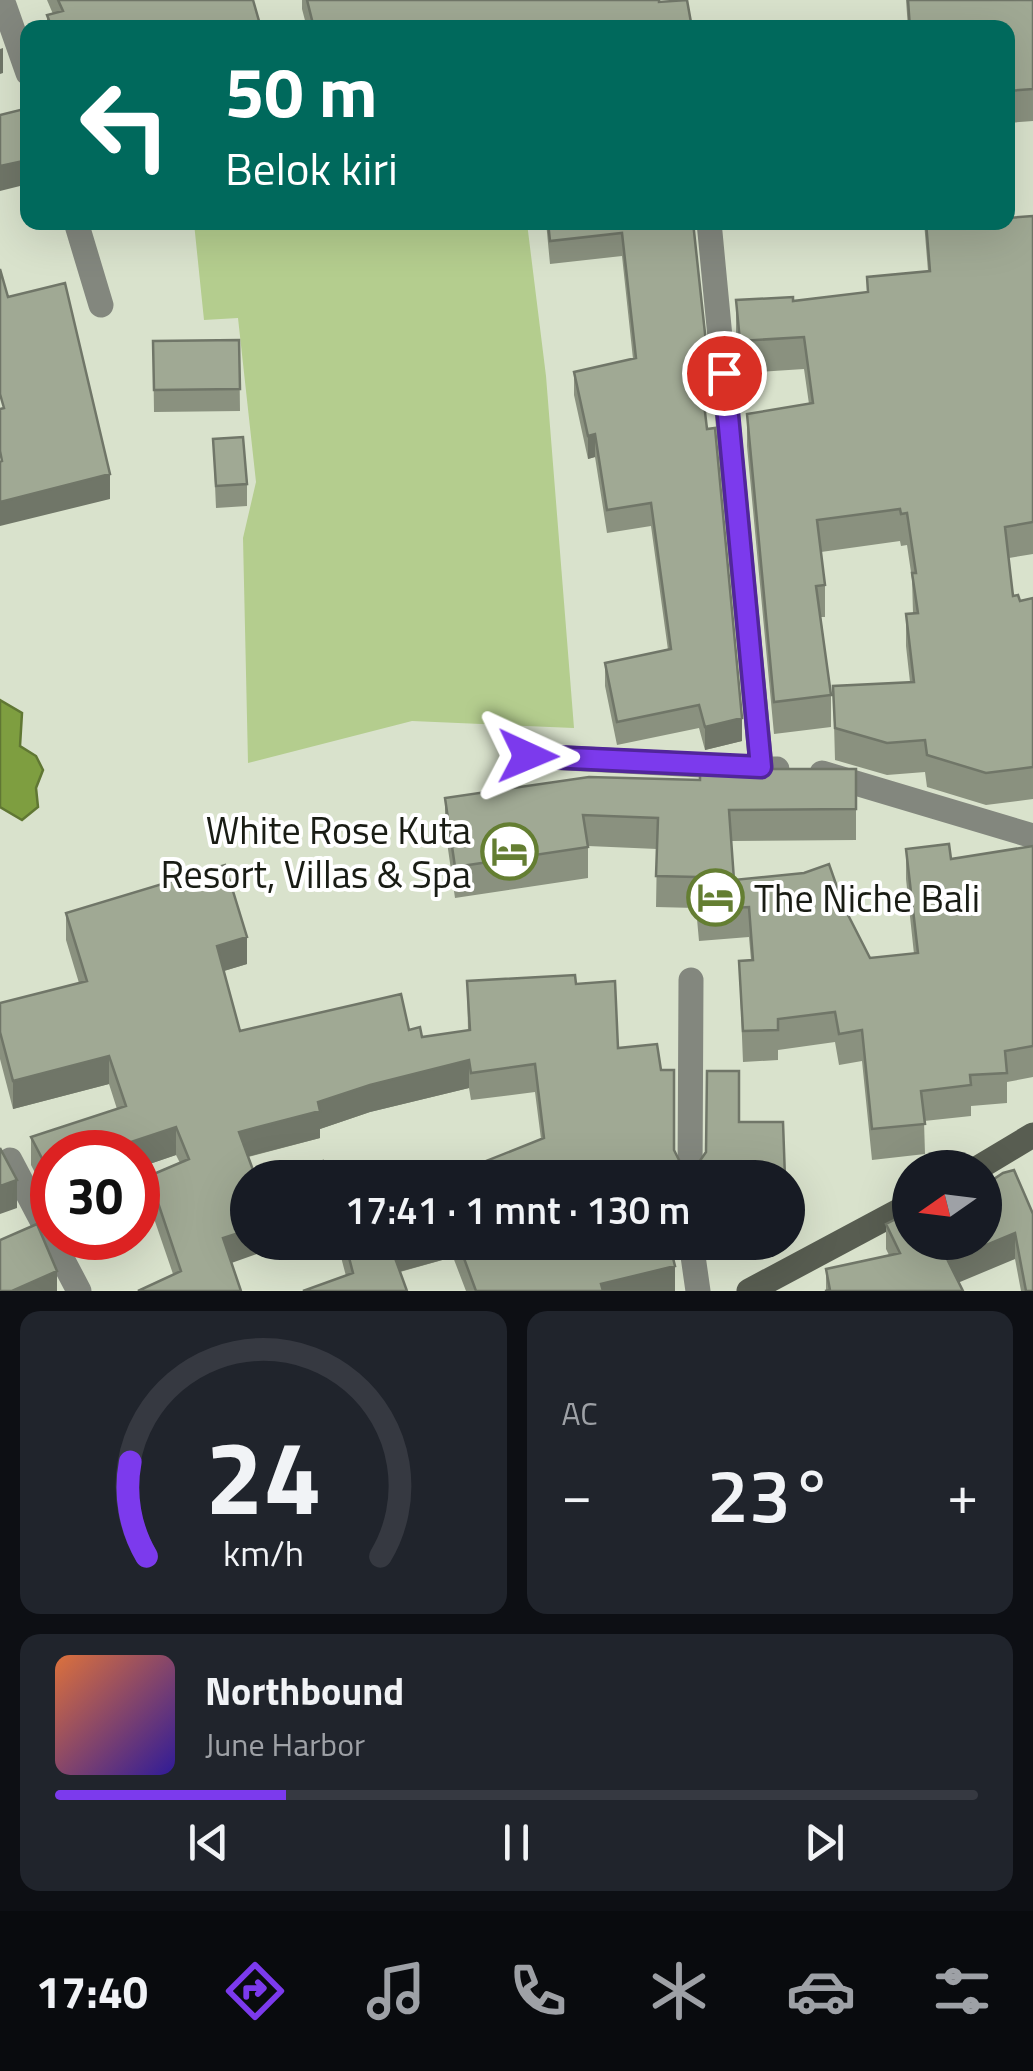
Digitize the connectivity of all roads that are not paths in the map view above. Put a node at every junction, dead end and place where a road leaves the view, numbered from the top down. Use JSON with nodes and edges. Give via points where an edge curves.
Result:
{"nodes":[{"id":1,"x":5,"y":4,"type":"edge"},
{"id":2,"x":20,"y":49,"type":"edge"},
{"id":3,"x":78,"y":230,"type":"edge"},
{"id":4,"x":710,"y":230,"type":"edge"},
{"id":5,"x":101,"y":306,"type":"dead end"},
{"id":6,"x":528,"y":756,"type":"dead end"},
{"id":7,"x":761,"y":767,"type":"junction"},
{"id":8,"x":1033,"y":836,"type":"edge"},
{"id":9,"x":691,"y":980,"type":"dead end"},
{"id":10,"x":1033,"y":1135,"type":"edge"},
{"id":11,"x":1002,"y":1154,"type":"edge"},
{"id":12,"x":10,"y":1160,"type":"edge"},
{"id":13,"x":690,"y":1160,"type":"edge"},
{"id":14,"x":892,"y":1214,"type":"edge"},
{"id":15,"x":694,"y":1260,"type":"edge"},
{"id":16,"x":79,"y":1291,"type":"edge"},
{"id":17,"x":698,"y":1291,"type":"edge"},
{"id":18,"x":749,"y":1291,"type":"edge"}],
"edges":[{"from":1,"to":2,"type":"street"},
{"from":3,"to":5,"type":"street"},
{"from":4,"to":7,"type":"street"},
{"from":6,"to":7,"type":"street"},
{"from":7,"to":8,"type":"street","via":[[828,774]]},
{"from":9,"to":13,"type":"street"},
{"from":10,"to":11,"type":"main road"},
{"from":12,"to":16,"type":"street"},
{"from":14,"to":18,"type":"main road"},
{"from":15,"to":17,"type":"street"}]}
